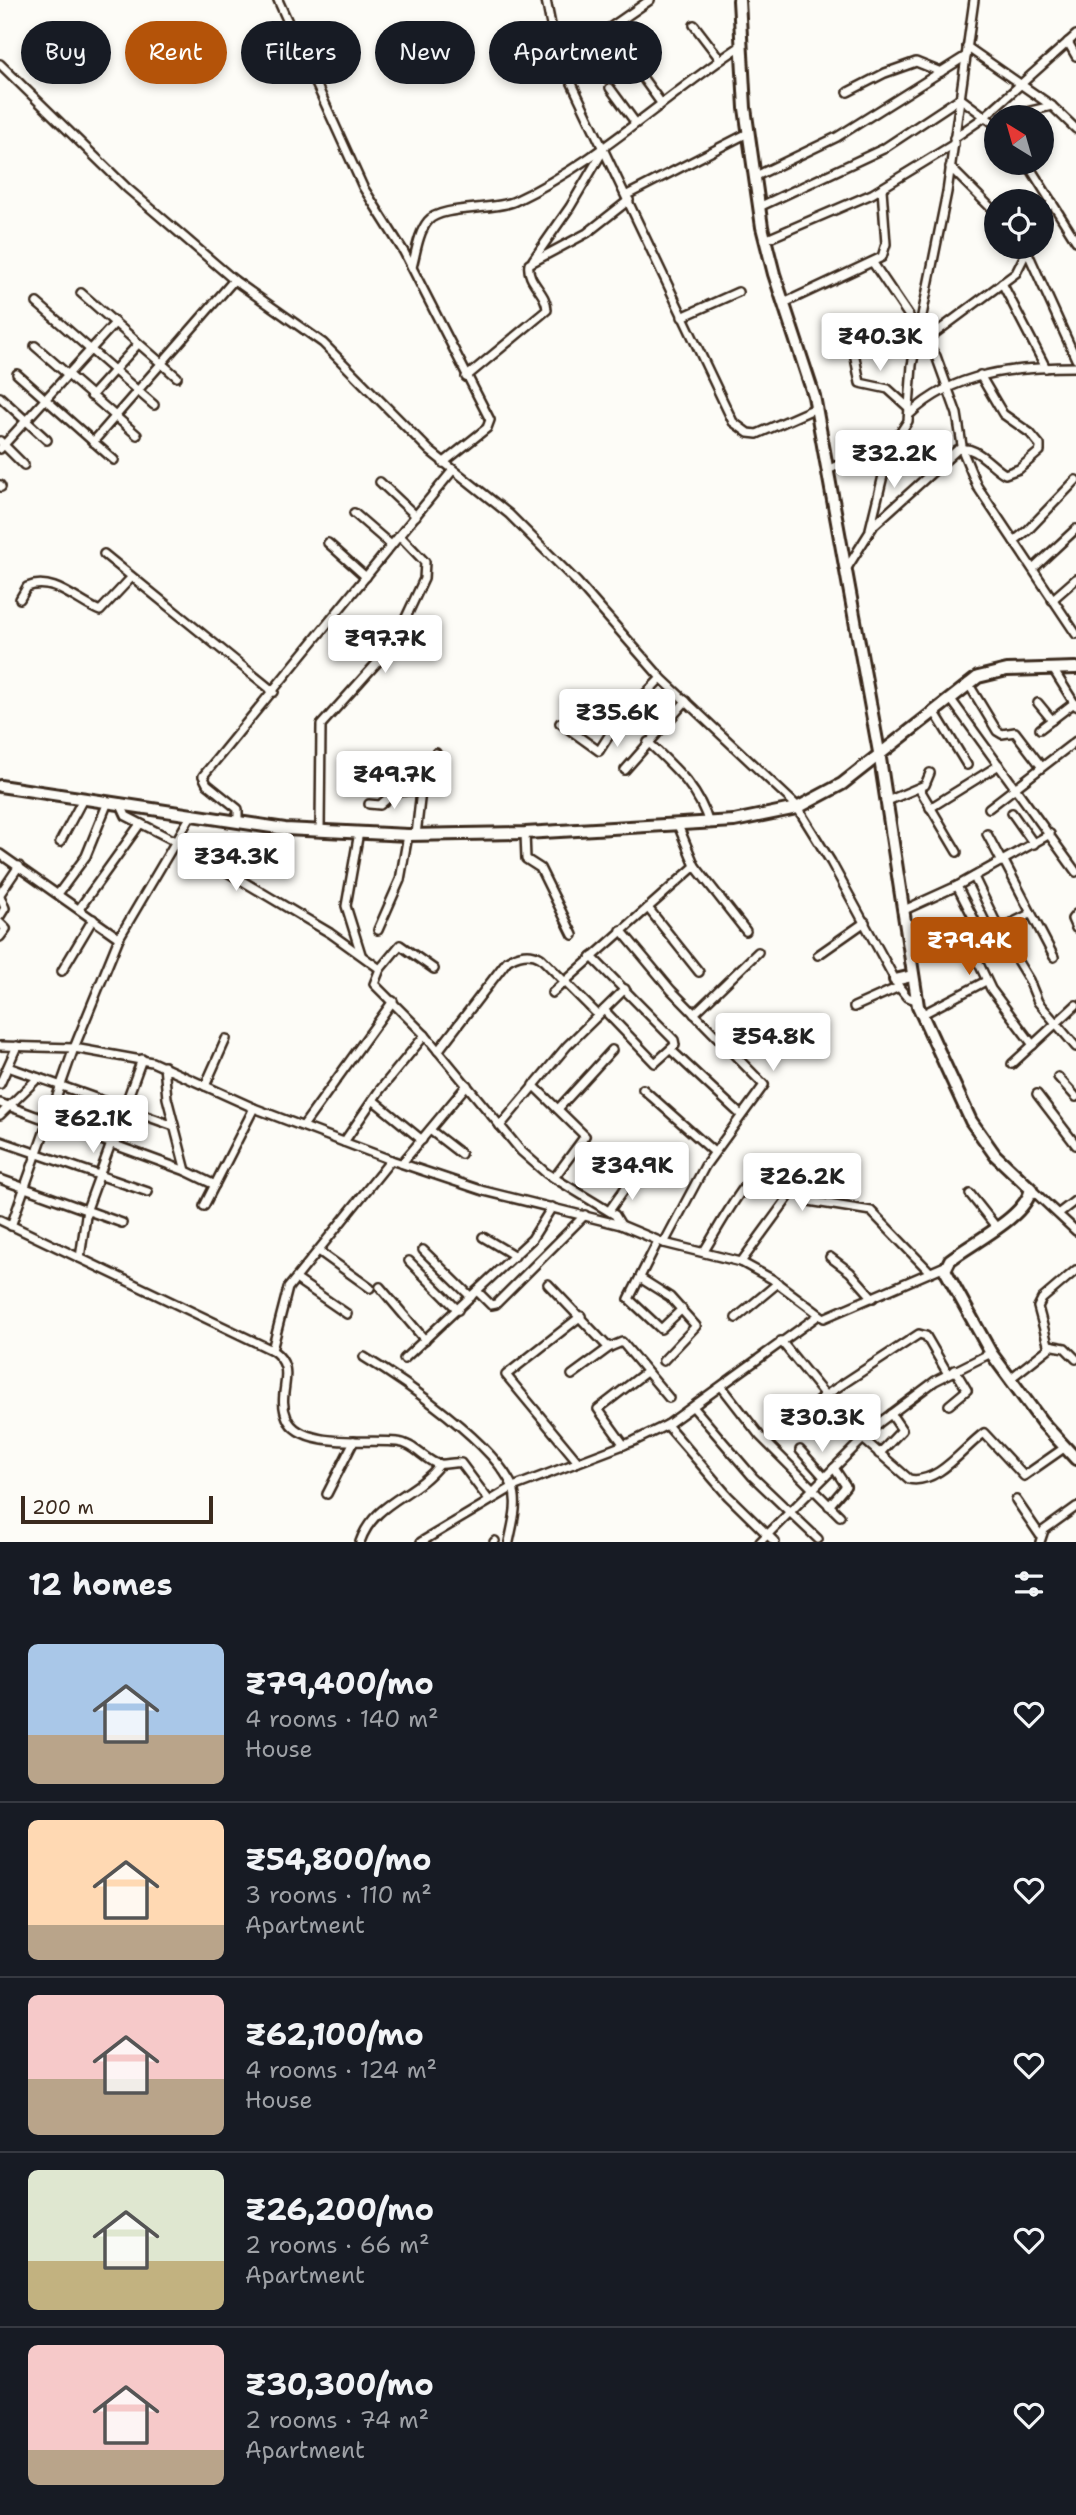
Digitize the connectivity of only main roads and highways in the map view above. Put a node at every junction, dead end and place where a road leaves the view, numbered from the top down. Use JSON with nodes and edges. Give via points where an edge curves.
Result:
{"nodes":[{"id":1,"x":739,"y":0,"type":"edge"},
{"id":2,"x":1076,"y":661,"type":"edge"},
{"id":3,"x":1076,"y":668,"type":"edge"},
{"id":4,"x":879,"y":755,"type":"junction"},
{"id":5,"x":0,"y":786,"type":"edge"},
{"id":6,"x":912,"y":976,"type":"junction"},
{"id":7,"x":897,"y":983,"type":"road end"},
{"id":8,"x":1076,"y":1459,"type":"edge"}],
"edges":[{"from":1,"to":4,"type":"main road","via":[[748,133],[765,240],[816,408]]},
{"from":2,"to":4,"type":"main road","via":[[1009,665],[975,673]]},
{"from":3,"to":4,"type":"main road","via":[[990,672],[968,683]]},
{"from":4,"to":5,"type":"main road","via":[[784,811],[709,824],[525,833],[412,835],[320,830]]},
{"from":4,"to":6,"type":"main road"},
{"from":6,"to":7,"type":"main road"},
{"from":6,"to":8,"type":"main road","via":[[921,1015],[962,1107],[982,1139],[1031,1189],[1028,1198],[998,1228],[945,1266],[991,1353]]}]}
